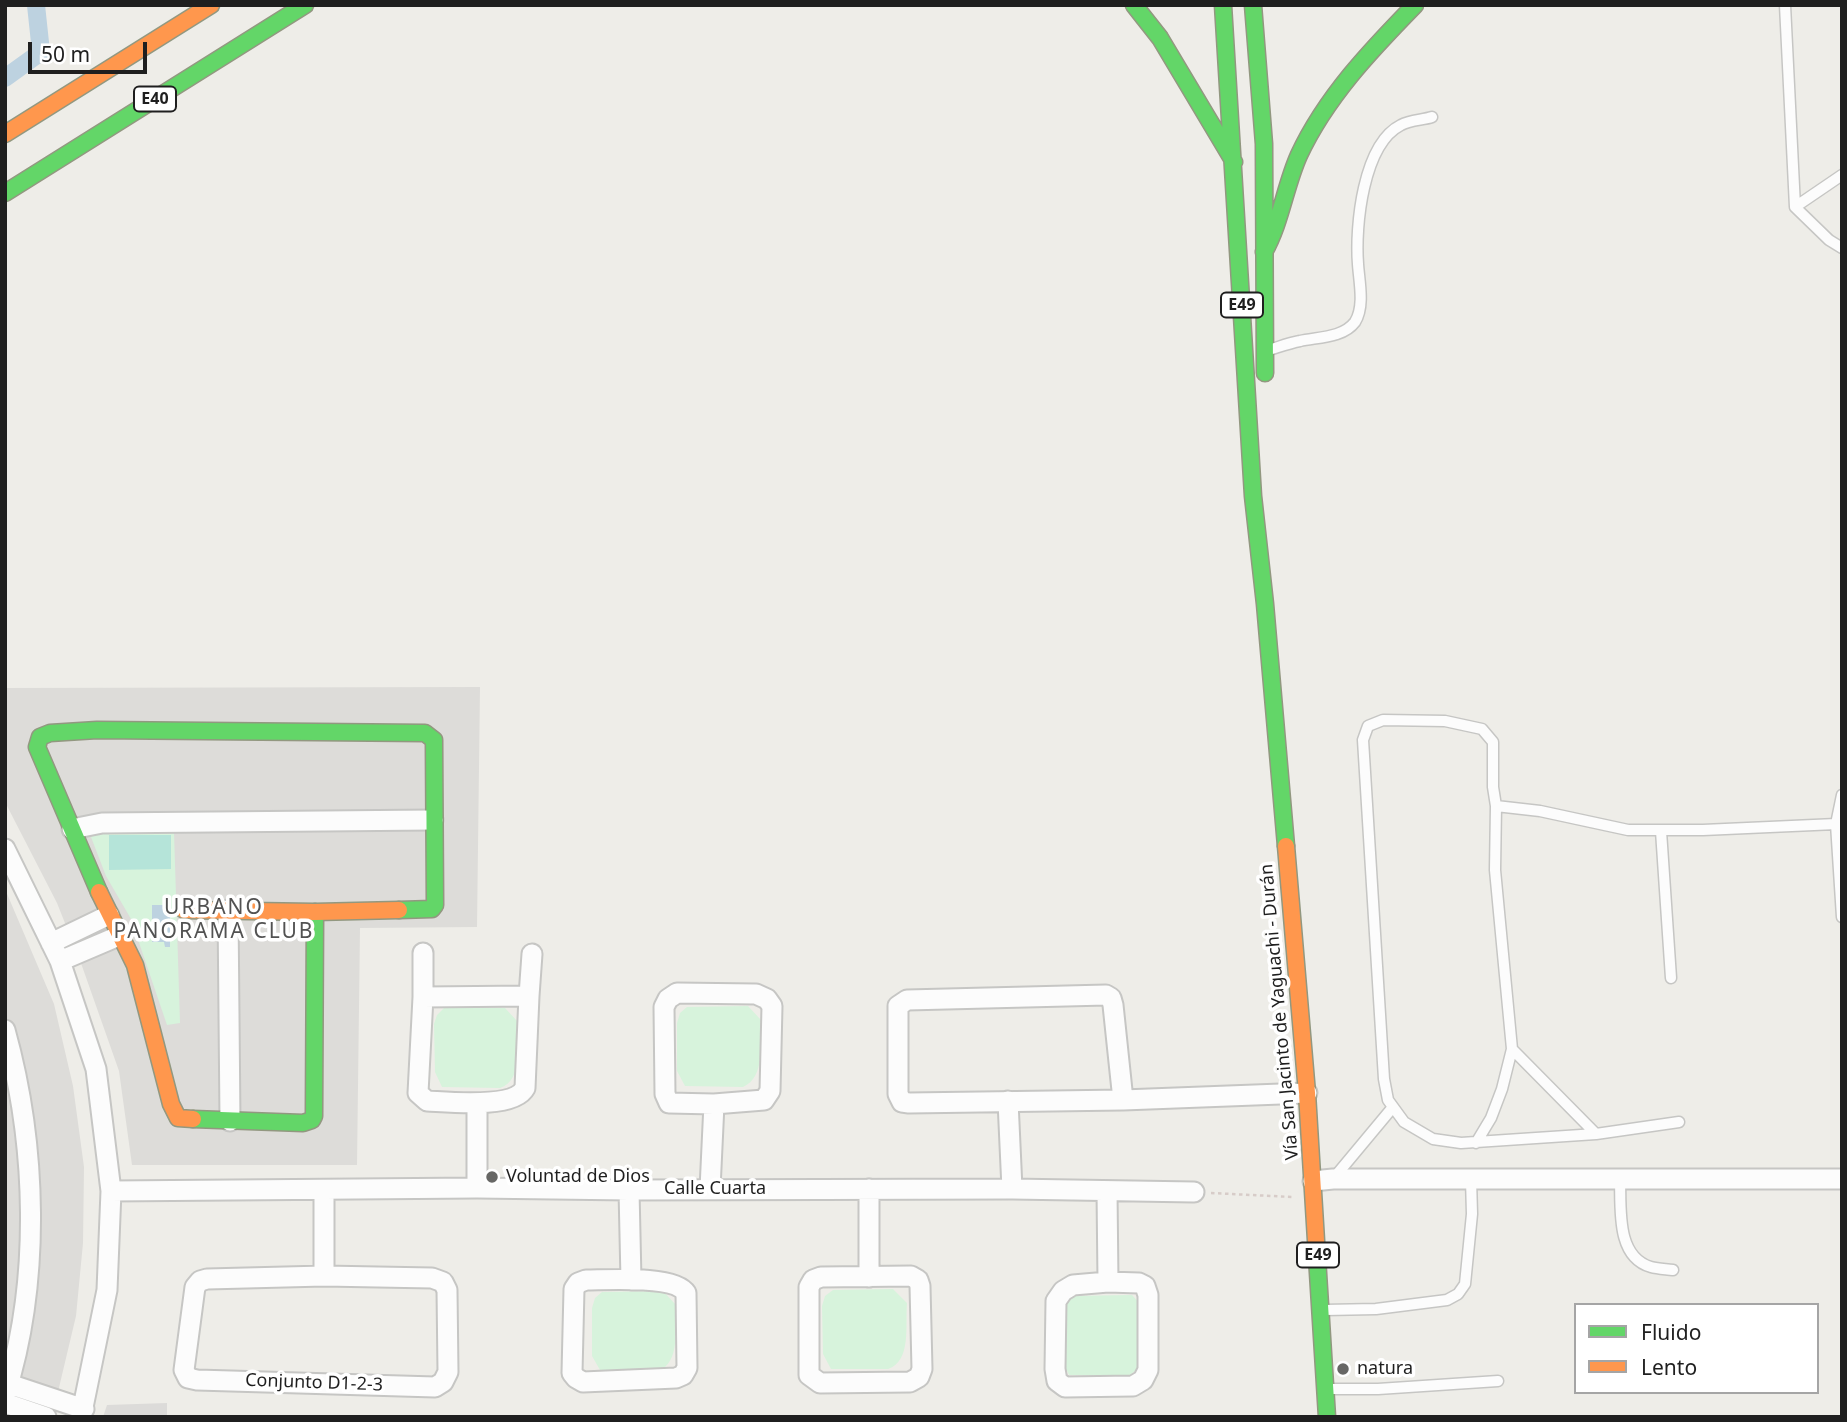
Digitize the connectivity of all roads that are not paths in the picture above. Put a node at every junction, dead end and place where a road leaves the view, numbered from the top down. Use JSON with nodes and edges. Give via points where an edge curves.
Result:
{"nodes":[{"id":1,"x":305,"y":5,"type":"edge"},
{"id":2,"x":1134,"y":5,"type":"edge"},
{"id":3,"x":1223,"y":5,"type":"edge"},
{"id":4,"x":1253,"y":5,"type":"edge"},
{"id":5,"x":1415,"y":5,"type":"edge"},
{"id":6,"x":1785,"y":5,"type":"edge"},
{"id":7,"x":209,"y":6,"type":"edge"},
{"id":8,"x":1432,"y":117,"type":"dead end"},
{"id":9,"x":5,"y":134,"type":"edge"},
{"id":10,"x":1234,"y":162,"type":"junction"},
{"id":11,"x":1842,"y":175,"type":"edge"},
{"id":12,"x":5,"y":193,"type":"edge"},
{"id":13,"x":1795,"y":207,"type":"junction"},
{"id":14,"x":1842,"y":248,"type":"edge"},
{"id":15,"x":1264,"y":252,"type":"junction"},
{"id":16,"x":1265,"y":351,"type":"junction"},
{"id":17,"x":1265,"y":391,"type":"dead end"},
{"id":18,"x":1265,"y":431,"type":"dead end"},
{"id":19,"x":1265,"y":604,"type":"junction"},
{"id":20,"x":1842,"y":795,"type":"edge"},
{"id":21,"x":1496,"y":806,"type":"junction"},
{"id":22,"x":433,"y":820,"type":"junction"},
{"id":23,"x":1836,"y":824,"type":"junction"},
{"id":24,"x":72,"y":829,"type":"junction"},
{"id":25,"x":1661,"y":831,"type":"junction"},
{"id":26,"x":5,"y":849,"type":"edge"},
{"id":27,"x":1840,"y":862,"type":"edge"},
{"id":28,"x":184,"y":910,"type":"dead end"},
{"id":29,"x":228,"y":910,"type":"junction"},
{"id":30,"x":315,"y":912,"type":"junction"},
{"id":31,"x":109,"y":915,"type":"junction"},
{"id":32,"x":1842,"y":917,"type":"edge"},
{"id":33,"x":121,"y":935,"type":"junction"},
{"id":34,"x":51,"y":943,"type":"junction"},
{"id":35,"x":423,"y":954,"type":"dead end"},
{"id":36,"x":532,"y":954,"type":"dead end"},
{"id":37,"x":60,"y":961,"type":"junction"},
{"id":38,"x":1671,"y":978,"type":"dead end"},
{"id":39,"x":529,"y":996,"type":"junction"},
{"id":40,"x":424,"y":997,"type":"junction"},
{"id":41,"x":5,"y":1030,"type":"edge"},
{"id":42,"x":1512,"y":1049,"type":"junction"},
{"id":43,"x":1307,"y":1093,"type":"junction"},
{"id":44,"x":1123,"y":1100,"type":"junction"},
{"id":45,"x":1008,"y":1101,"type":"junction"},
{"id":46,"x":477,"y":1102,"type":"junction"},
{"id":47,"x":714,"y":1104,"type":"junction"},
{"id":48,"x":1393,"y":1107,"type":"junction"},
{"id":49,"x":14,"y":1108,"type":"edge"},
{"id":50,"x":230,"y":1121,"type":"junction"},
{"id":51,"x":1679,"y":1122,"type":"dead end"},
{"id":52,"x":1596,"y":1134,"type":"junction"},
{"id":53,"x":1476,"y":1143,"type":"junction"},
{"id":54,"x":1842,"y":1179,"type":"edge"},
{"id":55,"x":1471,"y":1180,"type":"junction"},
{"id":56,"x":1620,"y":1180,"type":"junction"},
{"id":57,"x":1320,"y":1186,"type":"junction"},
{"id":58,"x":477,"y":1188,"type":"junction"},
{"id":59,"x":710,"y":1189,"type":"junction"},
{"id":60,"x":869,"y":1189,"type":"junction"},
{"id":61,"x":1012,"y":1189,"type":"junction"},
{"id":62,"x":324,"y":1190,"type":"junction"},
{"id":63,"x":629,"y":1190,"type":"junction"},
{"id":64,"x":111,"y":1191,"type":"junction"},
{"id":65,"x":1107,"y":1191,"type":"junction"},
{"id":66,"x":1194,"y":1192,"type":"road end"},
{"id":67,"x":1673,"y":1270,"type":"dead end"},
{"id":68,"x":324,"y":1276,"type":"junction"},
{"id":69,"x":869,"y":1277,"type":"junction"},
{"id":70,"x":631,"y":1280,"type":"junction"},
{"id":71,"x":1108,"y":1282,"type":"junction"},
{"id":72,"x":1321,"y":1310,"type":"junction"},
{"id":73,"x":1498,"y":1381,"type":"dead end"},
{"id":74,"x":1325,"y":1389,"type":"junction"},
{"id":75,"x":6,"y":1394,"type":"edge"},
{"id":76,"x":82,"y":1413,"type":"edge"},
{"id":77,"x":46,"y":1417,"type":"edge"},
{"id":78,"x":1327,"y":1417,"type":"edge"}],
"edges":[{"from":1,"to":12,"type":"main road","number":"E40"},
{"from":2,"to":10,"type":"main road","via":[[1160,38]]},
{"from":3,"to":10,"type":"main road","name":"Vía San Jacinto de Yaguachi - Durán","number":"E49"},
{"from":4,"to":15,"type":"main road","number":"E49","via":[[1264,144]]},
{"from":5,"to":15,"type":"main road","via":[[1342,85],[1317,121],[1299,156]]},
{"from":6,"to":13,"type":"lane"},
{"from":7,"to":9,"type":"main road"},
{"from":8,"to":16,"type":"lane","via":[[1401,125],[1381,145],[1368,172],[1360,201],[1360,309],[1355,322],[1343,332]]},
{"from":10,"to":19,"type":"main road","name":"Vía San Jacinto de Yaguachi - Durán","number":"E49","via":[[1253,496]]},
{"from":11,"to":13,"type":"lane"},
{"from":13,"to":14,"type":"lane"},
{"from":15,"to":16,"type":"main road","number":"E49"},
{"from":16,"to":17,"type":"main road","number":"E49"},
{"from":18,"to":19,"type":"main road","name":"Vía San Jacinto de Yaguachi - Durán","number":"E49"},
{"from":19,"to":43,"type":"main road","name":"Vía San Jacinto de Yaguachi - Durán","number":"E49"},
{"from":20,"to":23,"type":"lane"},
{"from":21,"to":25,"type":"lane","via":[[1628,830]]},
{"from":21,"to":42,"type":"lane","via":[[1494,870]]},
{"from":21,"to":48,"type":"lane","via":[[1493,742],[1482,729],[1445,721],[1383,720],[1368,726],[1363,740],[1383,1066]]},
{"from":22,"to":24,"type":"street","via":[[102,823]]},
{"from":22,"to":24,"type":"main road","via":[[434,740],[425,733],[50,733],[40,737],[37,747]]},
{"from":22,"to":30,"type":"main road","via":[[432,909]]},
{"from":23,"to":25,"type":"lane"},
{"from":23,"to":27,"type":"lane"},
{"from":24,"to":31,"type":"main road"},
{"from":25,"to":38,"type":"lane"},
{"from":26,"to":34,"type":"street"},
{"from":27,"to":32,"type":"lane"},
{"from":28,"to":29,"type":"main road"},
{"from":29,"to":30,"type":"main road"},
{"from":29,"to":50,"type":"street"},
{"from":30,"to":50,"type":"main road","via":[[314,1116],[309,1123]]},
{"from":31,"to":33,"type":"main road"},
{"from":31,"to":34,"type":"street"},
{"from":33,"to":37,"type":"street"},
{"from":33,"to":50,"type":"main road","via":[[135,965],[175,1114],[181,1119]]},
{"from":34,"to":37,"type":"street"},
{"from":35,"to":40,"type":"street"},
{"from":36,"to":39,"type":"street"},
{"from":37,"to":64,"type":"street","via":[[96,1069]]},
{"from":39,"to":40,"type":"street"},
{"from":39,"to":46,"type":"street","via":[[522,1095]]},
{"from":40,"to":46,"type":"street","via":[[418,1093],[427,1101]]},
{"from":41,"to":49,"type":"street"},
{"from":42,"to":52,"type":"lane"},
{"from":42,"to":53,"type":"lane","via":[[1491,1118]]},
{"from":43,"to":44,"type":"street"},
{"from":43,"to":57,"type":"main road","name":"Vía San Jacinto de Yaguachi - Durán","number":"E49"},
{"from":44,"to":45,"type":"street"},
{"from":44,"to":45,"type":"street","via":[[1113,1005],[1106,995],[900,1003],[898,1094],[902,1102]]},
{"from":45,"to":61,"type":"street"},
{"from":46,"to":58,"type":"street"},
{"from":47,"to":47,"type":"street","via":[[764,1100],[770,1091],[772,1006],[756,994],[677,993],[664,1007],[665,1094],[669,1103]]},
{"from":47,"to":59,"type":"street"},
{"from":48,"to":53,"type":"lane","via":[[1404,1122],[1433,1139]]},
{"from":48,"to":57,"type":"lane"},
{"from":49,"to":75,"type":"street","via":[[30,1181],[29,1268],[22,1326]]},
{"from":51,"to":52,"type":"lane"},
{"from":52,"to":53,"type":"lane"},
{"from":54,"to":56,"type":"street"},
{"from":55,"to":56,"type":"street"},
{"from":55,"to":57,"type":"street"},
{"from":55,"to":72,"type":"lane","via":[[1465,1284],[1458,1294],[1447,1300],[1388,1308]]},
{"from":56,"to":67,"type":"lane","via":[[1624,1239],[1633,1258],[1650,1267]]},
{"from":57,"to":72,"type":"main road","name":"Vía San Jacinto de Yaguachi - Durán","number":"E49"},
{"from":58,"to":62,"type":"street","name":"Calle Cuarta"},
{"from":58,"to":63,"type":"street","name":"Calle Cuarta"},
{"from":59,"to":60,"type":"street","name":"Calle Cuarta"},
{"from":59,"to":63,"type":"street","name":"Calle Cuarta"},
{"from":60,"to":61,"type":"street","name":"Calle Cuarta"},
{"from":60,"to":69,"type":"street"},
{"from":61,"to":65,"type":"street","name":"Calle Cuarta"},
{"from":62,"to":64,"type":"street","name":"Calle Cuarta"},
{"from":62,"to":68,"type":"street"},
{"from":63,"to":70,"type":"street"},
{"from":64,"to":76,"type":"street","via":[[107,1290]]},
{"from":65,"to":66,"type":"street","name":"Calle Cuarta"},
{"from":65,"to":71,"type":"street"},
{"from":68,"to":68,"type":"street","name":"Conjunto D1-2-3","via":[[200,1281],[195,1287],[184,1370],[188,1378],[435,1387],[443,1382],[448,1371],[447,1290],[443,1282]]},
{"from":69,"to":69,"type":"street","via":[[821,1277],[809,1287],[809,1375],[814,1380],[910,1382],[919,1377],[918,1280],[911,1276]]},
{"from":70,"to":70,"type":"street","via":[[586,1280],[574,1289],[572,1373],[583,1382],[676,1378],[688,1368],[686,1293],[675,1284]]},
{"from":71,"to":71,"type":"street","via":[[1073,1285],[1056,1301],[1055,1369],[1057,1381],[1065,1387],[1133,1385],[1143,1380],[1148,1370],[1145,1286]]},
{"from":72,"to":74,"type":"main road","name":"Vía San Jacinto de Yaguachi - Durán","number":"E49"},
{"from":73,"to":74,"type":"lane"},
{"from":74,"to":78,"type":"main road","name":"Vía San Jacinto de Yaguachi - Durán","number":"E49"},
{"from":75,"to":76,"type":"street"},
{"from":75,"to":77,"type":"street"}]}
